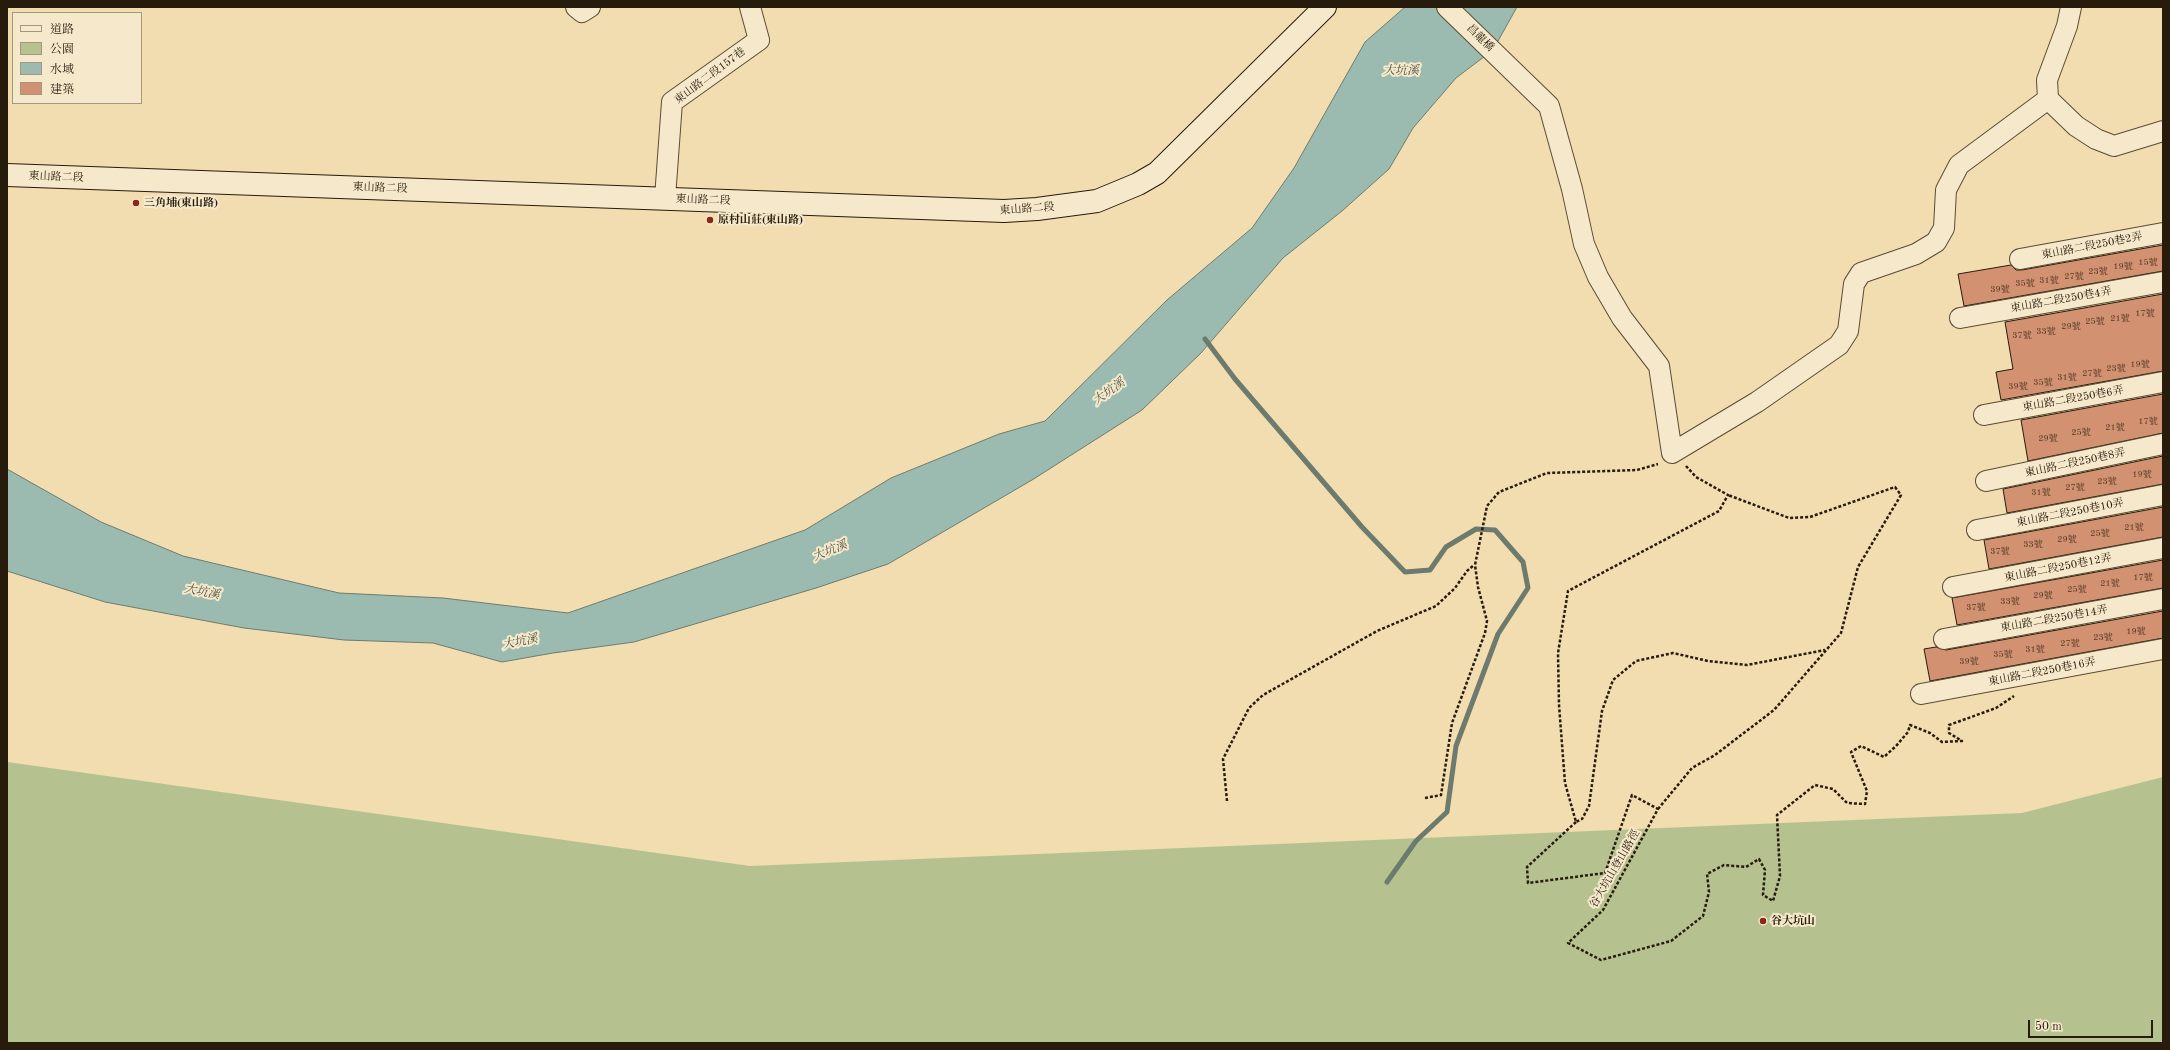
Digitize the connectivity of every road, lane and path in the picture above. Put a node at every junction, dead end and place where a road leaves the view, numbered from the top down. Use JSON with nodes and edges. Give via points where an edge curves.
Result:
{"nodes":[{"id":1,"x":576,"y":7,"type":"edge"},
{"id":2,"x":590,"y":7,"type":"edge"},
{"id":3,"x":750,"y":7,"type":"edge"},
{"id":4,"x":1325,"y":7,"type":"edge"},
{"id":5,"x":1448,"y":7,"type":"edge"},
{"id":6,"x":2071,"y":7,"type":"edge"},
{"id":7,"x":2048,"y":98,"type":"junction"},
{"id":8,"x":2163,"y":131,"type":"edge"},
{"id":9,"x":7,"y":175,"type":"edge"},
{"id":10,"x":665,"y":198,"type":"junction"},
{"id":11,"x":2163,"y":232,"type":"edge"},
{"id":12,"x":2020,"y":259,"type":"dead end"},
{"id":13,"x":2163,"y":282,"type":"edge"},
{"id":14,"x":1960,"y":318,"type":"dead end"},
{"id":15,"x":2163,"y":382,"type":"edge"},
{"id":16,"x":1984,"y":415,"type":"dead end"},
{"id":17,"x":2163,"y":444,"type":"edge"},
{"id":18,"x":1672,"y":453,"type":"junction"},
{"id":19,"x":1986,"y":481,"type":"dead end"},
{"id":20,"x":1728,"y":495,"type":"junction"},
{"id":21,"x":2163,"y":495,"type":"edge"},
{"id":22,"x":1977,"y":530,"type":"dead end"},
{"id":23,"x":2163,"y":548,"type":"edge"},
{"id":24,"x":1475,"y":565,"type":"junction"},
{"id":25,"x":1953,"y":587,"type":"dead end"},
{"id":26,"x":2163,"y":599,"type":"edge"},
{"id":27,"x":1944,"y":639,"type":"dead end"},
{"id":28,"x":2163,"y":649,"type":"edge"},
{"id":29,"x":1825,"y":650,"type":"junction"},
{"id":30,"x":2034,"y":674,"type":"junction"},
{"id":31,"x":1921,"y":694,"type":"dead end"},
{"id":32,"x":1425,"y":798,"type":"dead end"},
{"id":33,"x":1227,"y":802,"type":"dead end"},
{"id":34,"x":1658,"y":809,"type":"junction"},
{"id":35,"x":1576,"y":822,"type":"junction"}],
"edges":[{"from":1,"to":2,"type":"street","via":[[582,12]]},
{"from":3,"to":10,"type":"street","name":"東山路二段157巷","via":[[759,40],[672,102]]},
{"from":4,"to":10,"type":"main road","name":"東山路二段","via":[[1157,173],[1097,201],[1004,212]]},
{"from":5,"to":18,"type":"street","name":"昌龍橋","via":[[1549,106],[1584,244],[1598,277],[1622,318],[1659,366]]},
{"from":6,"to":7,"type":"street","via":[[2067,26],[2047,80]]},
{"from":7,"to":8,"type":"street","via":[[2076,126],[2096,139],[2114,146]]},
{"from":7,"to":18,"type":"street","via":[[1959,165],[1946,190],[1944,228],[1936,242],[1916,254],[1861,273],[1854,284],[1848,331],[1839,345],[1757,402]]},
{"from":9,"to":10,"type":"main road","name":"東山路二段"},
{"from":11,"to":12,"type":"street","name":"東山路二段250巷2弄"},
{"from":13,"to":14,"type":"street","name":"東山路二段250巷4弄"},
{"from":15,"to":16,"type":"street","name":"東山路二段250巷6弄"},
{"from":17,"to":19,"type":"street","name":"東山路二段250巷8弄"},
{"from":18,"to":20,"type":"path","via":[[1696,477]]},
{"from":18,"to":24,"type":"path","via":[[1658,464],[1637,470],[1547,473],[1499,492],[1487,506]]},
{"from":20,"to":29,"type":"path","via":[[1789,518],[1810,516],[1895,487],[1901,495],[1858,567],[1841,633]]},
{"from":20,"to":35,"type":"path","via":[[1719,511],[1568,591],[1558,653],[1559,705],[1565,783]]},
{"from":21,"to":22,"type":"street","name":"東山路二段250巷10弄"},
{"from":23,"to":25,"type":"street","name":"東山路二段250巷12弄"},
{"from":24,"to":32,"type":"path","via":[[1487,621],[1485,633],[1452,723],[1441,795]]},
{"from":24,"to":33,"type":"path","via":[[1436,606],[1377,631],[1263,695],[1248,708],[1223,758]]},
{"from":26,"to":27,"type":"street","name":"東山路二段250巷14弄"},
{"from":28,"to":30,"type":"street","name":"東山路二段250巷16弄"},
{"from":29,"to":34,"type":"path","via":[[1774,710],[1715,755],[1692,768]]},
{"from":29,"to":35,"type":"path","via":[[1748,665],[1673,654],[1636,661],[1613,680],[1602,711],[1589,806],[1582,819]]},
{"from":30,"to":31,"type":"street","name":"東山路二段250巷16弄"},
{"from":30,"to":34,"type":"path","name":"谷大坑山登山路徑","via":[[2026,688],[1996,708],[1949,725],[1949,733],[1962,741],[1942,742],[1930,733],[1910,725],[1908,732],[1884,757],[1860,746],[1851,752],[1867,791],[1865,804],[1846,804],[1834,789],[1815,785],[1777,815],[1780,876],[1773,901],[1763,895],[1765,870],[1759,858],[1746,867],[1724,865],[1707,874],[1709,892],[1703,916],[1671,941],[1601,960],[1568,943],[1603,910]]},
{"from":34,"to":35,"type":"path","name":"谷大坑山登山路徑","via":[[1632,795],[1605,872],[1528,883],[1527,867]]}]}
